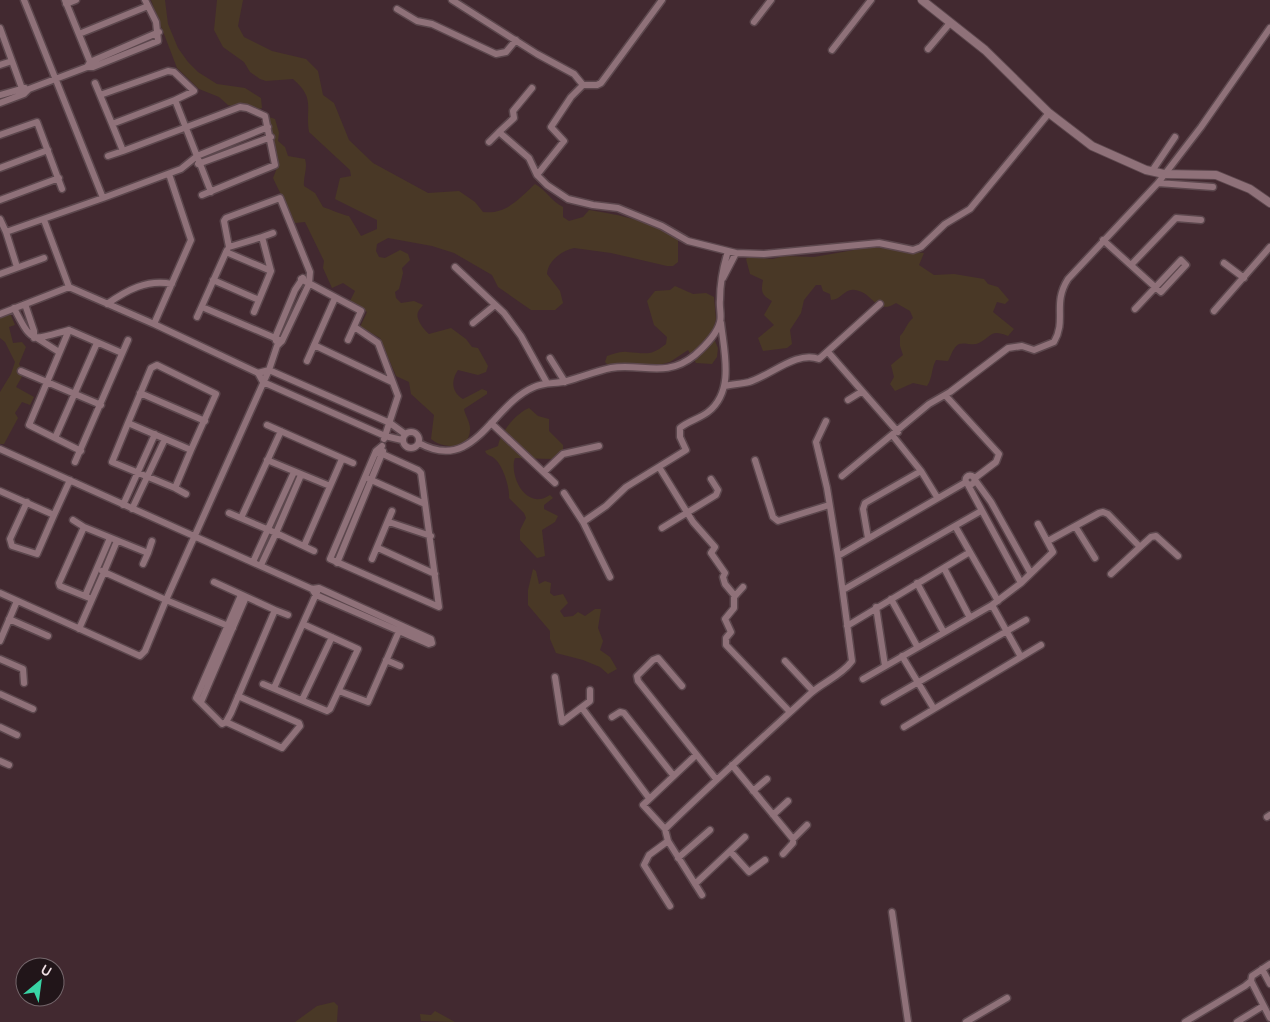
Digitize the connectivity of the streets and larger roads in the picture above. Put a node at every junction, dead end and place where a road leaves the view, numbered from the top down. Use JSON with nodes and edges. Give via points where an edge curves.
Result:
{"nodes":[{"id":1,"x":24,"y":0,"type":"edge"},
{"id":2,"x":76,"y":0,"type":"edge"},
{"id":3,"x":452,"y":0,"type":"edge"},
{"id":4,"x":662,"y":0,"type":"edge"},
{"id":5,"x":771,"y":0,"type":"edge"},
{"id":6,"x":872,"y":0,"type":"edge"},
{"id":7,"x":922,"y":0,"type":"edge"},
{"id":8,"x":66,"y":2,"type":"edge"},
{"id":9,"x":146,"y":3,"type":"edge"},
{"id":10,"x":397,"y":9,"type":"dead end"},
{"id":11,"x":754,"y":22,"type":"dead end"},
{"id":12,"x":950,"y":23,"type":"junction"},
{"id":13,"x":1270,"y":28,"type":"edge"},
{"id":14,"x":0,"y":30,"type":"edge"},
{"id":15,"x":79,"y":34,"type":"junction"},
{"id":16,"x":516,"y":40,"type":"junction"},
{"id":17,"x":928,"y":48,"type":"dead end"},
{"id":18,"x":832,"y":50,"type":"dead end"},
{"id":19,"x":12,"y":61,"type":"junction"},
{"id":20,"x":0,"y":65,"type":"edge"},
{"id":21,"x":90,"y":65,"type":"junction"},
{"id":22,"x":56,"y":79,"type":"junction"},
{"id":23,"x":95,"y":83,"type":"dead end"},
{"id":24,"x":583,"y":85,"type":"junction"},
{"id":25,"x":532,"y":88,"type":"dead end"},
{"id":26,"x":23,"y":90,"type":"junction"},
{"id":27,"x":0,"y":95,"type":"edge"},
{"id":28,"x":100,"y":95,"type":"junction"},
{"id":29,"x":176,"y":100,"type":"junction"},
{"id":30,"x":0,"y":103,"type":"edge"},
{"id":31,"x":1050,"y":113,"type":"junction"},
{"id":32,"x":112,"y":124,"type":"junction"},
{"id":33,"x":268,"y":127,"type":"junction"},
{"id":34,"x":186,"y":128,"type":"junction"},
{"id":35,"x":499,"y":132,"type":"junction"},
{"id":36,"x":0,"y":135,"type":"edge"},
{"id":37,"x":1175,"y":137,"type":"dead end"},
{"id":38,"x":271,"y":138,"type":"junction"},
{"id":39,"x":489,"y":142,"type":"dead end"},
{"id":40,"x":48,"y":150,"type":"junction"},
{"id":41,"x":123,"y":151,"type":"junction"},
{"id":42,"x":108,"y":156,"type":"dead end"},
{"id":43,"x":197,"y":156,"type":"junction"},
{"id":44,"x":190,"y":164,"type":"junction"},
{"id":45,"x":200,"y":164,"type":"junction"},
{"id":46,"x":0,"y":168,"type":"edge"},
{"id":47,"x":1152,"y":172,"type":"junction"},
{"id":48,"x":169,"y":174,"type":"junction"},
{"id":49,"x":1164,"y":174,"type":"junction"},
{"id":50,"x":537,"y":175,"type":"junction"},
{"id":51,"x":59,"y":178,"type":"junction"},
{"id":52,"x":1158,"y":183,"type":"junction"},
{"id":53,"x":1213,"y":187,"type":"dead end"},
{"id":54,"x":62,"y":189,"type":"dead end"},
{"id":55,"x":211,"y":192,"type":"junction"},
{"id":56,"x":202,"y":195,"type":"dead end"},
{"id":57,"x":103,"y":198,"type":"junction"},
{"id":58,"x":0,"y":200,"type":"edge"},
{"id":59,"x":1270,"y":203,"type":"edge"},
{"id":60,"x":0,"y":219,"type":"edge"},
{"id":61,"x":44,"y":220,"type":"junction"},
{"id":62,"x":1201,"y":220,"type":"dead end"},
{"id":63,"x":4,"y":232,"type":"edge"},
{"id":64,"x":273,"y":233,"type":"dead end"},
{"id":65,"x":262,"y":237,"type":"junction"},
{"id":66,"x":0,"y":240,"type":"edge"},
{"id":67,"x":1103,"y":240,"type":"junction"},
{"id":68,"x":1270,"y":247,"type":"edge"},
{"id":69,"x":228,"y":250,"type":"junction"},
{"id":70,"x":728,"y":251,"type":"junction"},
{"id":71,"x":736,"y":253,"type":"junction"},
{"id":72,"x":44,"y":258,"type":"dead end"},
{"id":73,"x":729,"y":260,"type":"junction"},
{"id":74,"x":1224,"y":263,"type":"dead end"},
{"id":75,"x":1131,"y":265,"type":"junction"},
{"id":76,"x":455,"y":267,"type":"dead end"},
{"id":77,"x":17,"y":268,"type":"junction"},
{"id":78,"x":271,"y":271,"type":"junction"},
{"id":79,"x":310,"y":272,"type":"junction"},
{"id":80,"x":0,"y":274,"type":"edge"},
{"id":81,"x":1244,"y":278,"type":"junction"},
{"id":82,"x":301,"y":279,"type":"junction"},
{"id":83,"x":213,"y":280,"type":"junction"},
{"id":84,"x":172,"y":284,"type":"junction"},
{"id":85,"x":309,"y":284,"type":"junction"},
{"id":86,"x":69,"y":287,"type":"junction"},
{"id":87,"x":1155,"y":287,"type":"junction"},
{"id":88,"x":335,"y":298,"type":"junction"},
{"id":89,"x":259,"y":300,"type":"junction"},
{"id":90,"x":25,"y":304,"type":"junction"},
{"id":91,"x":107,"y":304,"type":"junction"},
{"id":92,"x":880,"y":304,"type":"dead end"},
{"id":93,"x":495,"y":305,"type":"junction"},
{"id":94,"x":202,"y":307,"type":"junction"},
{"id":95,"x":14,"y":308,"type":"junction"},
{"id":96,"x":1135,"y":309,"type":"dead end"},
{"id":97,"x":1214,"y":311,"type":"dead end"},
{"id":98,"x":254,"y":312,"type":"dead end"},
{"id":99,"x":0,"y":314,"type":"edge"},
{"id":100,"x":197,"y":317,"type":"dead end"},
{"id":101,"x":721,"y":321,"type":"junction"},
{"id":102,"x":473,"y":323,"type":"dead end"},
{"id":103,"x":154,"y":324,"type":"junction"},
{"id":104,"x":356,"y":328,"type":"junction"},
{"id":105,"x":69,"y":330,"type":"junction"},
{"id":106,"x":36,"y":338,"type":"junction"},
{"id":107,"x":275,"y":338,"type":"junction"},
{"id":108,"x":128,"y":340,"type":"dead end"},
{"id":109,"x":348,"y":340,"type":"dead end"},
{"id":110,"x":97,"y":343,"type":"junction"},
{"id":111,"x":280,"y":343,"type":"junction"},
{"id":112,"x":314,"y":345,"type":"junction"},
{"id":113,"x":59,"y":352,"type":"junction"},
{"id":114,"x":828,"y":352,"type":"junction"},
{"id":115,"x":122,"y":353,"type":"junction"},
{"id":116,"x":550,"y":358,"type":"dead end"},
{"id":117,"x":307,"y":361,"type":"dead end"},
{"id":118,"x":269,"y":370,"type":"junction"},
{"id":119,"x":22,"y":371,"type":"dead end"},
{"id":120,"x":258,"y":373,"type":"junction"},
{"id":121,"x":46,"y":382,"type":"junction"},
{"id":122,"x":263,"y":382,"type":"junction"},
{"id":123,"x":392,"y":382,"type":"junction"},
{"id":124,"x":547,"y":382,"type":"junction"},
{"id":125,"x":565,"y":382,"type":"junction"},
{"id":126,"x":725,"y":386,"type":"junction"},
{"id":127,"x":861,"y":392,"type":"junction"},
{"id":128,"x":140,"y":393,"type":"junction"},
{"id":129,"x":74,"y":394,"type":"junction"},
{"id":130,"x":945,"y":394,"type":"junction"},
{"id":131,"x":848,"y":400,"type":"dead end"},
{"id":132,"x":102,"y":405,"type":"junction"},
{"id":133,"x":205,"y":421,"type":"junction"},
{"id":134,"x":826,"y":421,"type":"dead end"},
{"id":135,"x":128,"y":423,"type":"junction"},
{"id":136,"x":390,"y":423,"type":"junction"},
{"id":137,"x":491,"y":423,"type":"junction"},
{"id":138,"x":267,"y":425,"type":"dead end"},
{"id":139,"x":281,"y":431,"type":"junction"},
{"id":140,"x":155,"y":434,"type":"junction"},
{"id":141,"x":895,"y":434,"type":"junction"},
{"id":142,"x":384,"y":436,"type":"junction"},
{"id":143,"x":404,"y":437,"type":"junction"},
{"id":144,"x":55,"y":438,"type":"junction"},
{"id":145,"x":165,"y":439,"type":"junction"},
{"id":146,"x":419,"y":443,"type":"junction"},
{"id":147,"x":382,"y":446,"type":"junction"},
{"id":148,"x":599,"y":446,"type":"dead end"},
{"id":149,"x":0,"y":449,"type":"edge"},
{"id":150,"x":191,"y":450,"type":"junction"},
{"id":151,"x":81,"y":451,"type":"junction"},
{"id":152,"x":376,"y":451,"type":"junction"},
{"id":153,"x":384,"y":454,"type":"junction"},
{"id":154,"x":342,"y":459,"type":"junction"},
{"id":155,"x":267,"y":460,"type":"junction"},
{"id":156,"x":755,"y":460,"type":"dead end"},
{"id":157,"x":75,"y":462,"type":"dead end"},
{"id":158,"x":353,"y":464,"type":"dead end"},
{"id":159,"x":659,"y":467,"type":"junction"},
{"id":160,"x":921,"y":471,"type":"junction"},
{"id":161,"x":294,"y":472,"type":"junction"},
{"id":162,"x":544,"y":472,"type":"junction"},
{"id":163,"x":138,"y":473,"type":"junction"},
{"id":164,"x":301,"y":474,"type":"junction"},
{"id":165,"x":842,"y":476,"type":"dead end"},
{"id":166,"x":147,"y":477,"type":"junction"},
{"id":167,"x":369,"y":478,"type":"junction"},
{"id":168,"x":712,"y":479,"type":"dead end"},
{"id":169,"x":975,"y":479,"type":"junction"},
{"id":170,"x":70,"y":480,"type":"junction"},
{"id":171,"x":554,"y":483,"type":"dead end"},
{"id":172,"x":967,"y":483,"type":"junction"},
{"id":173,"x":330,"y":486,"type":"junction"},
{"id":174,"x":175,"y":488,"type":"junction"},
{"id":175,"x":0,"y":491,"type":"edge"},
{"id":176,"x":186,"y":494,"type":"dead end"},
{"id":177,"x":564,"y":494,"type":"dead end"},
{"id":178,"x":937,"y":497,"type":"junction"},
{"id":179,"x":27,"y":502,"type":"junction"},
{"id":180,"x":425,"y":504,"type":"junction"},
{"id":181,"x":829,"y":504,"type":"junction"},
{"id":182,"x":123,"y":505,"type":"junction"},
{"id":183,"x":132,"y":509,"type":"junction"},
{"id":184,"x":392,"y":511,"type":"dead end"},
{"id":185,"x":688,"y":511,"type":"junction"},
{"id":186,"x":981,"y":511,"type":"junction"},
{"id":187,"x":229,"y":513,"type":"dead end"},
{"id":188,"x":54,"y":515,"type":"junction"},
{"id":189,"x":241,"y":518,"type":"junction"},
{"id":190,"x":73,"y":520,"type":"dead end"},
{"id":191,"x":389,"y":522,"type":"junction"},
{"id":192,"x":583,"y":522,"type":"junction"},
{"id":193,"x":1038,"y":524,"type":"dead end"},
{"id":194,"x":955,"y":526,"type":"junction"},
{"id":195,"x":1074,"y":526,"type":"junction"},
{"id":196,"x":84,"y":527,"type":"junction"},
{"id":197,"x":662,"y":528,"type":"dead end"},
{"id":198,"x":268,"y":530,"type":"junction"},
{"id":199,"x":276,"y":533,"type":"junction"},
{"id":200,"x":431,"y":536,"type":"junction"},
{"id":201,"x":193,"y":537,"type":"junction"},
{"id":202,"x":110,"y":538,"type":"junction"},
{"id":203,"x":868,"y":538,"type":"junction"},
{"id":204,"x":117,"y":541,"type":"junction"},
{"id":205,"x":152,"y":541,"type":"dead end"},
{"id":206,"x":1048,"y":541,"type":"junction"},
{"id":207,"x":304,"y":546,"type":"junction"},
{"id":208,"x":1140,"y":547,"type":"junction"},
{"id":209,"x":378,"y":548,"type":"junction"},
{"id":210,"x":314,"y":550,"type":"dead end"},
{"id":211,"x":970,"y":552,"type":"junction"},
{"id":212,"x":148,"y":553,"type":"junction"},
{"id":213,"x":838,"y":556,"type":"junction"},
{"id":214,"x":1178,"y":556,"type":"dead end"},
{"id":215,"x":1095,"y":558,"type":"dead end"},
{"id":216,"x":372,"y":559,"type":"dead end"},
{"id":217,"x":253,"y":562,"type":"junction"},
{"id":218,"x":143,"y":564,"type":"dead end"},
{"id":219,"x":261,"y":565,"type":"junction"},
{"id":220,"x":944,"y":568,"type":"junction"},
{"id":221,"x":97,"y":569,"type":"junction"},
{"id":222,"x":104,"y":572,"type":"junction"},
{"id":223,"x":1030,"y":572,"type":"junction"},
{"id":224,"x":435,"y":574,"type":"junction"},
{"id":225,"x":1111,"y":574,"type":"dead end"},
{"id":226,"x":610,"y":577,"type":"dead end"},
{"id":227,"x":214,"y":582,"type":"dead end"},
{"id":228,"x":917,"y":583,"type":"junction"},
{"id":229,"x":1021,"y":583,"type":"junction"},
{"id":230,"x":743,"y":587,"type":"dead end"},
{"id":231,"x":843,"y":590,"type":"junction"},
{"id":232,"x":316,"y":591,"type":"junction"},
{"id":233,"x":0,"y":593,"type":"edge"},
{"id":234,"x":85,"y":596,"type":"junction"},
{"id":235,"x":244,"y":596,"type":"junction"},
{"id":236,"x":735,"y":596,"type":"junction"},
{"id":237,"x":92,"y":599,"type":"junction"},
{"id":238,"x":890,"y":599,"type":"junction"},
{"id":239,"x":166,"y":600,"type":"junction"},
{"id":240,"x":17,"y":601,"type":"junction"},
{"id":241,"x":995,"y":603,"type":"junction"},
{"id":242,"x":876,"y":607,"type":"junction"},
{"id":243,"x":276,"y":610,"type":"junction"},
{"id":244,"x":288,"y":616,"type":"dead end"},
{"id":245,"x":970,"y":616,"type":"junction"},
{"id":246,"x":9,"y":620,"type":"junction"},
{"id":247,"x":1026,"y":620,"type":"dead end"},
{"id":248,"x":303,"y":624,"type":"junction"},
{"id":249,"x":847,"y":626,"type":"junction"},
{"id":250,"x":230,"y":627,"type":"junction"},
{"id":251,"x":78,"y":629,"type":"junction"},
{"id":252,"x":944,"y":631,"type":"junction"},
{"id":253,"x":1007,"y":631,"type":"junction"},
{"id":254,"x":48,"y":636,"type":"dead end"},
{"id":255,"x":332,"y":636,"type":"junction"},
{"id":256,"x":0,"y":641,"type":"edge"},
{"id":257,"x":1041,"y":645,"type":"dead end"},
{"id":258,"x":917,"y":646,"type":"junction"},
{"id":259,"x":902,"y":656,"type":"junction"},
{"id":260,"x":1021,"y":657,"type":"junction"},
{"id":261,"x":0,"y":659,"type":"edge"},
{"id":262,"x":386,"y":660,"type":"junction"},
{"id":263,"x":785,"y":661,"type":"dead end"},
{"id":264,"x":400,"y":666,"type":"dead end"},
{"id":265,"x":885,"y":666,"type":"junction"},
{"id":266,"x":556,"y":677,"type":"dead end"},
{"id":267,"x":863,"y":679,"type":"dead end"},
{"id":268,"x":917,"y":682,"type":"junction"},
{"id":269,"x":24,"y":683,"type":"dead end"},
{"id":270,"x":263,"y":684,"type":"dead end"},
{"id":271,"x":682,"y":686,"type":"dead end"},
{"id":272,"x":274,"y":688,"type":"junction"},
{"id":273,"x":590,"y":690,"type":"dead end"},
{"id":274,"x":813,"y":690,"type":"junction"},
{"id":275,"x":339,"y":691,"type":"junction"},
{"id":276,"x":0,"y":694,"type":"edge"},
{"id":277,"x":238,"y":696,"type":"junction"},
{"id":278,"x":302,"y":700,"type":"junction"},
{"id":279,"x":884,"y":702,"type":"dead end"},
{"id":280,"x":582,"y":708,"type":"junction"},
{"id":281,"x":34,"y":709,"type":"dead end"},
{"id":282,"x":934,"y":709,"type":"junction"},
{"id":283,"x":790,"y":712,"type":"junction"},
{"id":284,"x":612,"y":717,"type":"dead end"},
{"id":285,"x":226,"y":722,"type":"junction"},
{"id":286,"x":904,"y":727,"type":"dead end"},
{"id":287,"x":0,"y":728,"type":"edge"},
{"id":288,"x":17,"y":735,"type":"dead end"},
{"id":289,"x":696,"y":755,"type":"junction"},
{"id":290,"x":0,"y":761,"type":"edge"},
{"id":291,"x":9,"y":765,"type":"dead end"},
{"id":292,"x":732,"y":765,"type":"junction"},
{"id":293,"x":673,"y":775,"type":"junction"},
{"id":294,"x":716,"y":779,"type":"junction"},
{"id":295,"x":767,"y":779,"type":"dead end"},
{"id":296,"x":753,"y":791,"type":"junction"},
{"id":297,"x":649,"y":798,"type":"junction"},
{"id":298,"x":788,"y":801,"type":"dead end"},
{"id":299,"x":773,"y":815,"type":"junction"},
{"id":300,"x":807,"y":825,"type":"dead end"},
{"id":301,"x":665,"y":830,"type":"junction"},
{"id":302,"x":710,"y":830,"type":"dead end"},
{"id":303,"x":745,"y":837,"type":"dead end"},
{"id":304,"x":792,"y":839,"type":"junction"},
{"id":305,"x":668,"y":841,"type":"junction"},
{"id":306,"x":730,"y":851,"type":"junction"},
{"id":307,"x":783,"y":854,"type":"dead end"},
{"id":308,"x":678,"y":858,"type":"junction"},
{"id":309,"x":765,"y":860,"type":"dead end"},
{"id":310,"x":695,"y":884,"type":"junction"},
{"id":311,"x":702,"y":895,"type":"dead end"},
{"id":312,"x":670,"y":906,"type":"dead end"},
{"id":313,"x":892,"y":912,"type":"dead end"},
{"id":314,"x":1270,"y":964,"type":"edge"},
{"id":315,"x":1262,"y":969,"type":"junction"},
{"id":316,"x":1251,"y":981,"type":"junction"},
{"id":317,"x":1270,"y":984,"type":"edge"},
{"id":318,"x":1007,"y":998,"type":"dead end"},
{"id":319,"x":1263,"y":1006,"type":"junction"},
{"id":320,"x":1270,"y":1018,"type":"edge"},
{"id":321,"x":908,"y":1022,"type":"edge"},
{"id":322,"x":966,"y":1022,"type":"edge"},
{"id":323,"x":1185,"y":1022,"type":"edge"},
{"id":324,"x":1237,"y":1022,"type":"edge"}],
"edges":[{"from":1,"to":22,"type":"street"},
{"from":2,"to":8,"type":"street"},
{"from":3,"to":16,"type":"street"},
{"from":4,"to":24,"type":"street","via":[[601,83]]},
{"from":5,"to":11,"type":"street"},
{"from":6,"to":18,"type":"street"},
{"from":7,"to":12,"type":"street"},
{"from":8,"to":15,"type":"street"},
{"from":9,"to":15,"type":"street"},
{"from":9,"to":21,"type":"street","via":[[159,32]]},
{"from":10,"to":16,"type":"street","via":[[417,21],[432,24],[496,54],[506,52]]},
{"from":12,"to":17,"type":"street"},
{"from":12,"to":31,"type":"street","via":[[1012,74]]},
{"from":13,"to":49,"type":"street"},
{"from":14,"to":19,"type":"street"},
{"from":15,"to":21,"type":"street"},
{"from":16,"to":24,"type":"street","via":[[574,74]]},
{"from":19,"to":20,"type":"street"},
{"from":19,"to":26,"type":"street"},
{"from":21,"to":22,"type":"street"},
{"from":22,"to":26,"type":"street"},
{"from":22,"to":57,"type":"street"},
{"from":23,"to":28,"type":"street"},
{"from":24,"to":50,"type":"street","via":[[551,127],[564,141]]},
{"from":25,"to":35,"type":"street","via":[[513,111],[514,118]]},
{"from":26,"to":27,"type":"street"},
{"from":26,"to":30,"type":"street"},
{"from":28,"to":29,"type":"street","via":[[171,71],[194,91]]},
{"from":28,"to":32,"type":"street"},
{"from":29,"to":32,"type":"street"},
{"from":29,"to":34,"type":"street"},
{"from":31,"to":47,"type":"street","via":[[1092,146]]},
{"from":31,"to":71,"type":"street","via":[[970,209],[945,224],[921,247],[914,250],[879,243],[764,254]]},
{"from":32,"to":41,"type":"street"},
{"from":33,"to":34,"type":"street","via":[[265,116],[244,107]]},
{"from":33,"to":38,"type":"street"},
{"from":33,"to":43,"type":"street"},
{"from":34,"to":41,"type":"street"},
{"from":34,"to":43,"type":"street"},
{"from":35,"to":39,"type":"street"},
{"from":35,"to":50,"type":"street","via":[[529,158]]},
{"from":36,"to":40,"type":"street","via":[[37,122]]},
{"from":37,"to":47,"type":"street"},
{"from":38,"to":45,"type":"street"},
{"from":38,"to":55,"type":"street","via":[[275,164]]},
{"from":40,"to":46,"type":"street"},
{"from":40,"to":51,"type":"street"},
{"from":41,"to":42,"type":"street"},
{"from":43,"to":44,"type":"street"},
{"from":43,"to":45,"type":"street"},
{"from":44,"to":45,"type":"street"},
{"from":44,"to":48,"type":"street"},
{"from":45,"to":55,"type":"street"},
{"from":47,"to":49,"type":"street"},
{"from":48,"to":57,"type":"street"},
{"from":48,"to":84,"type":"street","via":[[192,240]]},
{"from":49,"to":52,"type":"street"},
{"from":49,"to":59,"type":"street","via":[[1216,175],[1250,189]]},
{"from":50,"to":70,"type":"street","via":[[562,196],[618,208],[688,241]]},
{"from":51,"to":54,"type":"street"},
{"from":51,"to":58,"type":"street"},
{"from":52,"to":53,"type":"street"},
{"from":52,"to":67,"type":"street"},
{"from":55,"to":56,"type":"street"},
{"from":57,"to":61,"type":"street"},
{"from":60,"to":63,"type":"street"},
{"from":61,"to":63,"type":"street"},
{"from":61,"to":86,"type":"street"},
{"from":62,"to":75,"type":"street","via":[[1176,218]]},
{"from":63,"to":66,"type":"street"},
{"from":63,"to":77,"type":"street"},
{"from":64,"to":65,"type":"street"},
{"from":65,"to":69,"type":"street"},
{"from":65,"to":78,"type":"street"},
{"from":67,"to":75,"type":"street"},
{"from":67,"to":130,"type":"street","via":[[1061,290],[1061,327],[1054,342],[1034,350],[1022,346],[1008,348]]},
{"from":68,"to":81,"type":"street"},
{"from":69,"to":78,"type":"street"},
{"from":69,"to":79,"type":"street","via":[[225,218],[281,198]]},
{"from":69,"to":83,"type":"street"},
{"from":70,"to":71,"type":"street"},
{"from":70,"to":73,"type":"street"},
{"from":71,"to":73,"type":"street"},
{"from":72,"to":77,"type":"street"},
{"from":73,"to":101,"type":"street","via":[[721,281]]},
{"from":74,"to":81,"type":"street"},
{"from":75,"to":87,"type":"street"},
{"from":76,"to":93,"type":"street"},
{"from":77,"to":80,"type":"street"},
{"from":78,"to":89,"type":"street"},
{"from":79,"to":82,"type":"street"},
{"from":79,"to":85,"type":"street"},
{"from":81,"to":97,"type":"street"},
{"from":82,"to":85,"type":"street"},
{"from":82,"to":107,"type":"street"},
{"from":83,"to":89,"type":"street"},
{"from":83,"to":94,"type":"street"},
{"from":84,"to":91,"type":"street","via":[[158,281],[141,285]]},
{"from":84,"to":103,"type":"street"},
{"from":85,"to":88,"type":"street"},
{"from":85,"to":111,"type":"street"},
{"from":86,"to":90,"type":"street"},
{"from":86,"to":91,"type":"street"},
{"from":87,"to":87,"type":"street","via":[[1181,260],[1186,265],[1162,292]]},
{"from":87,"to":96,"type":"street"},
{"from":88,"to":104,"type":"street","via":[[361,311]]},
{"from":88,"to":112,"type":"street"},
{"from":89,"to":98,"type":"street"},
{"from":90,"to":95,"type":"street"},
{"from":90,"to":106,"type":"street"},
{"from":91,"to":103,"type":"street"},
{"from":92,"to":114,"type":"street"},
{"from":93,"to":102,"type":"street"},
{"from":93,"to":124,"type":"street","via":[[521,336]]},
{"from":94,"to":100,"type":"street"},
{"from":94,"to":107,"type":"street"},
{"from":95,"to":99,"type":"street"},
{"from":95,"to":106,"type":"street","via":[[27,334]]},
{"from":101,"to":125,"type":"street","via":[[716,332],[694,356],[679,364],[658,371],[611,368]]},
{"from":101,"to":126,"type":"street"},
{"from":103,"to":120,"type":"street"},
{"from":104,"to":109,"type":"street"},
{"from":104,"to":123,"type":"street","via":[[378,343]]},
{"from":105,"to":106,"type":"street"},
{"from":105,"to":110,"type":"street"},
{"from":105,"to":113,"type":"street"},
{"from":106,"to":113,"type":"street"},
{"from":107,"to":111,"type":"street"},
{"from":108,"to":115,"type":"street"},
{"from":110,"to":115,"type":"street"},
{"from":110,"to":129,"type":"street"},
{"from":111,"to":118,"type":"street"},
{"from":112,"to":117,"type":"street"},
{"from":112,"to":123,"type":"street"},
{"from":113,"to":121,"type":"street"},
{"from":114,"to":126,"type":"street","via":[[819,359],[808,356],[749,382]]},
{"from":114,"to":127,"type":"street"},
{"from":115,"to":132,"type":"street"},
{"from":116,"to":125,"type":"street"},
{"from":118,"to":120,"type":"street"},
{"from":118,"to":122,"type":"street"},
{"from":118,"to":136,"type":"street"},
{"from":119,"to":121,"type":"street"},
{"from":120,"to":122,"type":"street"},
{"from":121,"to":129,"type":"street"},
{"from":121,"to":144,"type":"street","via":[[29,424]]},
{"from":122,"to":142,"type":"street"},
{"from":122,"to":201,"type":"street"},
{"from":123,"to":136,"type":"street","via":[[398,397]]},
{"from":124,"to":125,"type":"street"},
{"from":124,"to":137,"type":"street","via":[[526,390]]},
{"from":126,"to":159,"type":"street","via":[[712,408],[680,428],[686,450]]},
{"from":127,"to":131,"type":"street"},
{"from":127,"to":141,"type":"street"},
{"from":128,"to":133,"type":"street"},
{"from":128,"to":133,"type":"street","via":[[151,368],[157,365],[216,394]]},
{"from":128,"to":135,"type":"street"},
{"from":129,"to":132,"type":"street"},
{"from":129,"to":144,"type":"street"},
{"from":130,"to":141,"type":"street"},
{"from":130,"to":169,"type":"street","via":[[999,454],[996,462]]},
{"from":132,"to":151,"type":"street"},
{"from":133,"to":150,"type":"street"},
{"from":134,"to":181,"type":"street","via":[[816,442]]},
{"from":135,"to":140,"type":"street"},
{"from":135,"to":163,"type":"street","via":[[112,462]]},
{"from":136,"to":142,"type":"street"},
{"from":136,"to":143,"type":"street"},
{"from":137,"to":146,"type":"street","via":[[476,439],[447,452],[432,450]]},
{"from":137,"to":162,"type":"street"},
{"from":138,"to":139,"type":"street"},
{"from":139,"to":154,"type":"street"},
{"from":139,"to":155,"type":"street"},
{"from":140,"to":145,"type":"street"},
{"from":140,"to":163,"type":"street"},
{"from":141,"to":160,"type":"street"},
{"from":141,"to":165,"type":"street"},
{"from":142,"to":143,"type":"street"},
{"from":142,"to":147,"type":"street"},
{"from":143,"to":146,"type":"street","via":[[415,433]]},
{"from":143,"to":146,"type":"street","via":[[408,448]]},
{"from":144,"to":151,"type":"street"},
{"from":145,"to":150,"type":"street"},
{"from":145,"to":166,"type":"street"},
{"from":147,"to":152,"type":"street"},
{"from":147,"to":153,"type":"street"},
{"from":148,"to":162,"type":"street","via":[[563,454]]},
{"from":149,"to":170,"type":"street"},
{"from":150,"to":174,"type":"street"},
{"from":151,"to":157,"type":"street"},
{"from":152,"to":153,"type":"street"},
{"from":152,"to":167,"type":"street"},
{"from":153,"to":167,"type":"street"},
{"from":153,"to":180,"type":"street","via":[[420,471]]},
{"from":154,"to":158,"type":"street"},
{"from":154,"to":173,"type":"street"},
{"from":155,"to":161,"type":"street"},
{"from":155,"to":189,"type":"street"},
{"from":156,"to":181,"type":"street","via":[[775,520],[780,522]]},
{"from":159,"to":185,"type":"street"},
{"from":159,"to":192,"type":"street","via":[[626,487]]},
{"from":160,"to":178,"type":"street"},
{"from":160,"to":203,"type":"street","via":[[865,503],[863,509]]},
{"from":161,"to":164,"type":"street"},
{"from":161,"to":198,"type":"street"},
{"from":162,"to":171,"type":"street"},
{"from":163,"to":166,"type":"street"},
{"from":163,"to":182,"type":"street"},
{"from":164,"to":173,"type":"street"},
{"from":164,"to":199,"type":"street"},
{"from":166,"to":174,"type":"street"},
{"from":166,"to":183,"type":"street"},
{"from":167,"to":180,"type":"street"},
{"from":167,"to":224,"type":"street","via":[[330,559],[439,607]]},
{"from":168,"to":185,"type":"street","via":[[718,493]]},
{"from":169,"to":172,"type":"street","via":[[968,476]]},
{"from":169,"to":223,"type":"street"},
{"from":170,"to":182,"type":"street"},
{"from":170,"to":188,"type":"street"},
{"from":172,"to":178,"type":"street"},
{"from":172,"to":186,"type":"street"},
{"from":173,"to":207,"type":"street"},
{"from":174,"to":176,"type":"street"},
{"from":175,"to":179,"type":"street"},
{"from":177,"to":192,"type":"street"},
{"from":178,"to":203,"type":"street"},
{"from":179,"to":188,"type":"street"},
{"from":179,"to":188,"type":"street","via":[[10,539],[12,546],[37,554]]},
{"from":180,"to":200,"type":"street"},
{"from":181,"to":213,"type":"street"},
{"from":182,"to":183,"type":"street"},
{"from":183,"to":201,"type":"street"},
{"from":184,"to":191,"type":"street"},
{"from":185,"to":197,"type":"street"},
{"from":185,"to":236,"type":"street","via":[[715,547],[711,553],[726,573],[722,577]]},
{"from":186,"to":194,"type":"street"},
{"from":186,"to":229,"type":"street"},
{"from":187,"to":189,"type":"street"},
{"from":189,"to":198,"type":"street"},
{"from":190,"to":196,"type":"street"},
{"from":191,"to":200,"type":"street"},
{"from":191,"to":209,"type":"street"},
{"from":192,"to":226,"type":"street"},
{"from":193,"to":206,"type":"street"},
{"from":194,"to":211,"type":"street"},
{"from":194,"to":231,"type":"street"},
{"from":195,"to":206,"type":"street"},
{"from":195,"to":208,"type":"street","via":[[1103,512]]},
{"from":195,"to":215,"type":"street"},
{"from":196,"to":202,"type":"street"},
{"from":196,"to":234,"type":"street","via":[[59,583]]},
{"from":198,"to":199,"type":"street"},
{"from":198,"to":217,"type":"street"},
{"from":199,"to":207,"type":"street"},
{"from":199,"to":219,"type":"street"},
{"from":200,"to":224,"type":"street"},
{"from":201,"to":217,"type":"street"},
{"from":201,"to":239,"type":"street"},
{"from":202,"to":204,"type":"street"},
{"from":202,"to":221,"type":"street"},
{"from":203,"to":213,"type":"street"},
{"from":204,"to":212,"type":"street"},
{"from":204,"to":222,"type":"street"},
{"from":205,"to":212,"type":"street"},
{"from":206,"to":223,"type":"street","via":[[1051,555]]},
{"from":207,"to":210,"type":"street"},
{"from":208,"to":214,"type":"street","via":[[1156,536]]},
{"from":208,"to":225,"type":"street"},
{"from":209,"to":216,"type":"street"},
{"from":209,"to":224,"type":"street"},
{"from":211,"to":220,"type":"street"},
{"from":211,"to":241,"type":"street"},
{"from":212,"to":218,"type":"street"},
{"from":213,"to":231,"type":"street"},
{"from":217,"to":219,"type":"street"},
{"from":219,"to":232,"type":"street"},
{"from":220,"to":228,"type":"street"},
{"from":220,"to":245,"type":"street"},
{"from":221,"to":222,"type":"street"},
{"from":221,"to":234,"type":"street"},
{"from":222,"to":237,"type":"street"},
{"from":222,"to":239,"type":"street"},
{"from":223,"to":229,"type":"street"},
{"from":227,"to":235,"type":"street"},
{"from":228,"to":238,"type":"street"},
{"from":228,"to":252,"type":"street"},
{"from":229,"to":241,"type":"street"},
{"from":230,"to":236,"type":"street"},
{"from":231,"to":249,"type":"street"},
{"from":232,"to":248,"type":"street"},
{"from":232,"to":262,"type":"street","via":[[400,629]]},
{"from":233,"to":240,"type":"street"},
{"from":234,"to":237,"type":"street"},
{"from":235,"to":243,"type":"street"},
{"from":235,"to":250,"type":"street"},
{"from":236,"to":283,"type":"street","via":[[734,608],[724,621],[731,632],[726,638],[726,645]]},
{"from":237,"to":251,"type":"street"},
{"from":238,"to":242,"type":"street"},
{"from":238,"to":258,"type":"street"},
{"from":239,"to":250,"type":"street"},
{"from":239,"to":251,"type":"street","via":[[140,656]]},
{"from":240,"to":246,"type":"street"},
{"from":240,"to":251,"type":"street"},
{"from":241,"to":245,"type":"street"},
{"from":241,"to":253,"type":"street"},
{"from":242,"to":249,"type":"street"},
{"from":242,"to":265,"type":"street"},
{"from":243,"to":244,"type":"street"},
{"from":243,"to":277,"type":"street"},
{"from":245,"to":252,"type":"street"},
{"from":246,"to":254,"type":"street"},
{"from":246,"to":256,"type":"street"},
{"from":247,"to":253,"type":"street"},
{"from":248,"to":255,"type":"street"},
{"from":248,"to":272,"type":"street"},
{"from":249,"to":274,"type":"street","via":[[852,661]]},
{"from":250,"to":285,"type":"street","via":[[196,698],[221,723]]},
{"from":252,"to":258,"type":"street"},
{"from":253,"to":260,"type":"street"},
{"from":253,"to":268,"type":"street"},
{"from":255,"to":275,"type":"street","via":[[356,646],[358,650]]},
{"from":255,"to":278,"type":"street"},
{"from":257,"to":260,"type":"street"},
{"from":258,"to":259,"type":"street"},
{"from":259,"to":265,"type":"street"},
{"from":259,"to":268,"type":"street"},
{"from":260,"to":282,"type":"street"},
{"from":261,"to":269,"type":"street","via":[[23,669]]},
{"from":262,"to":264,"type":"street"},
{"from":262,"to":275,"type":"street","via":[[368,702]]},
{"from":263,"to":274,"type":"street"},
{"from":265,"to":267,"type":"street"},
{"from":266,"to":280,"type":"street","via":[[561,721]]},
{"from":268,"to":279,"type":"street"},
{"from":268,"to":282,"type":"street"},
{"from":270,"to":272,"type":"street"},
{"from":271,"to":289,"type":"street","via":[[658,658],[637,676]]},
{"from":272,"to":278,"type":"street"},
{"from":273,"to":280,"type":"street","via":[[591,699]]},
{"from":274,"to":283,"type":"street"},
{"from":275,"to":278,"type":"street","via":[[328,711]]},
{"from":276,"to":281,"type":"street"},
{"from":277,"to":285,"type":"street"},
{"from":277,"to":285,"type":"street","via":[[300,726],[282,748]]},
{"from":280,"to":297,"type":"street"},
{"from":282,"to":286,"type":"street"},
{"from":283,"to":292,"type":"street"},
{"from":284,"to":293,"type":"street","via":[[624,713]]},
{"from":287,"to":288,"type":"street"},
{"from":289,"to":293,"type":"street"},
{"from":289,"to":294,"type":"street"},
{"from":290,"to":291,"type":"street"},
{"from":292,"to":294,"type":"street"},
{"from":292,"to":296,"type":"street"},
{"from":293,"to":297,"type":"street"},
{"from":294,"to":301,"type":"street"},
{"from":295,"to":296,"type":"street"},
{"from":296,"to":299,"type":"street"},
{"from":297,"to":301,"type":"street","via":[[643,806]]},
{"from":298,"to":299,"type":"street"},
{"from":299,"to":304,"type":"street"},
{"from":300,"to":304,"type":"street"},
{"from":301,"to":305,"type":"street"},
{"from":302,"to":308,"type":"street"},
{"from":303,"to":306,"type":"street"},
{"from":304,"to":307,"type":"street","via":[[793,843]]},
{"from":305,"to":308,"type":"street"},
{"from":305,"to":312,"type":"street","via":[[649,855],[644,865]]},
{"from":306,"to":309,"type":"street","via":[[749,872]]},
{"from":306,"to":310,"type":"street"},
{"from":308,"to":310,"type":"street"},
{"from":310,"to":311,"type":"street"},
{"from":313,"to":321,"type":"street"},
{"from":314,"to":315,"type":"street"},
{"from":315,"to":316,"type":"street","via":[[1252,976]]},
{"from":315,"to":317,"type":"street"},
{"from":316,"to":319,"type":"street"},
{"from":316,"to":323,"type":"street"},
{"from":318,"to":322,"type":"street"},
{"from":319,"to":320,"type":"street"},
{"from":319,"to":324,"type":"street"}]}
